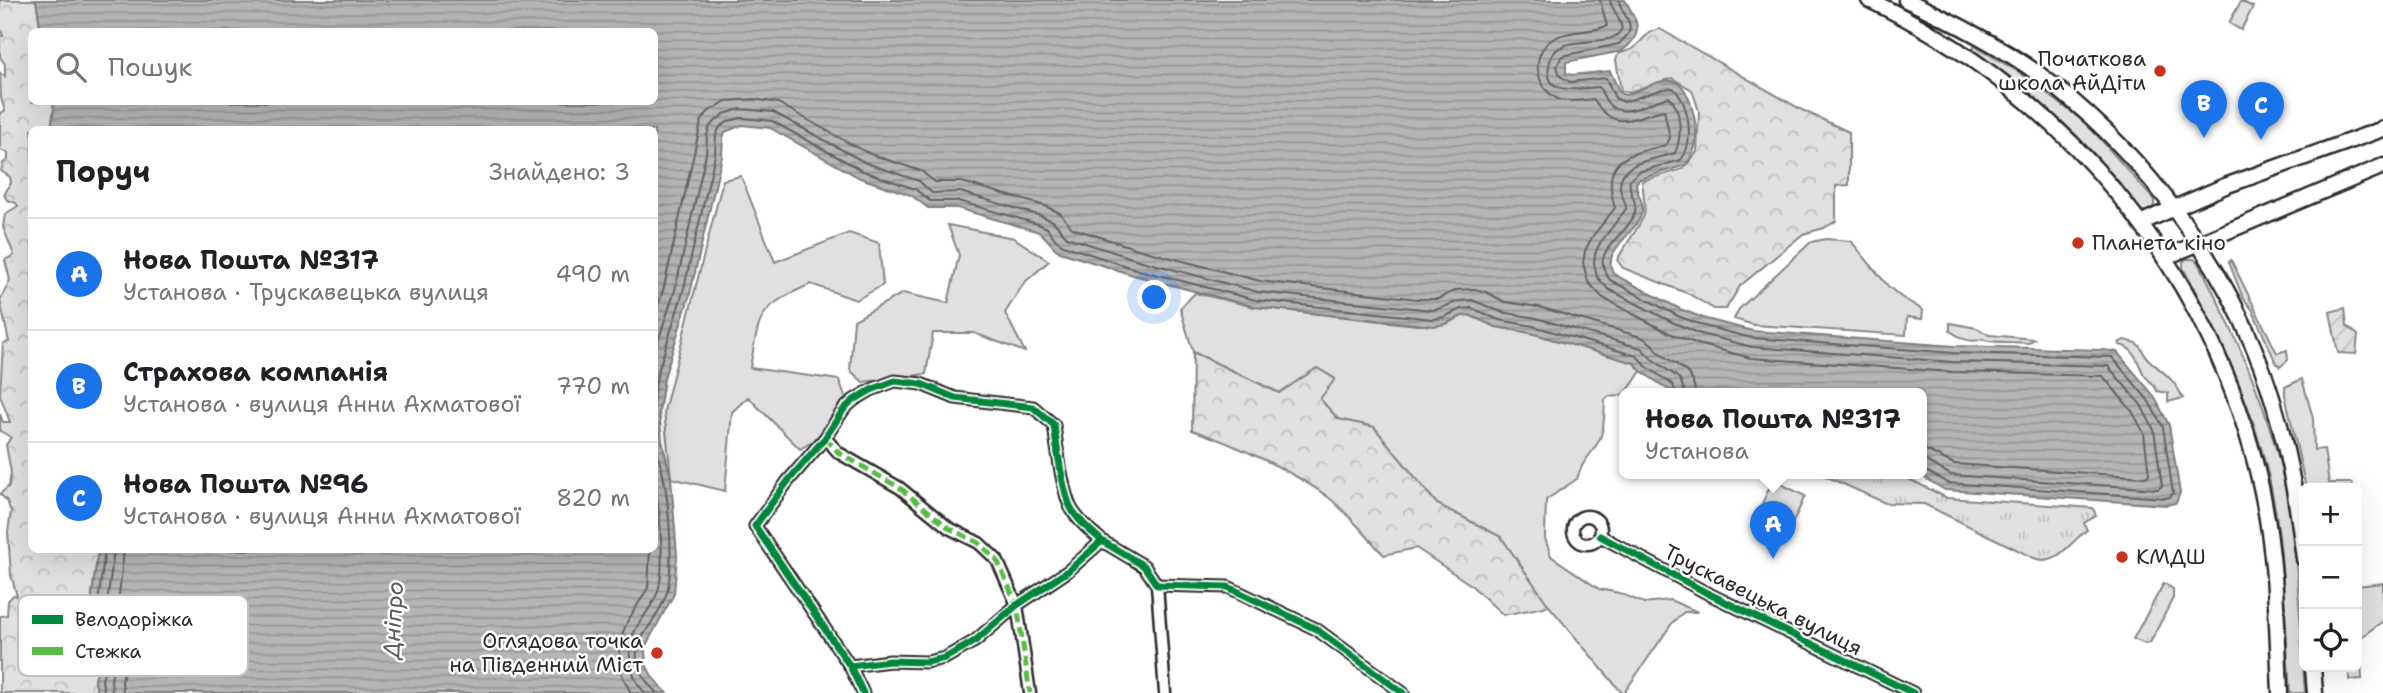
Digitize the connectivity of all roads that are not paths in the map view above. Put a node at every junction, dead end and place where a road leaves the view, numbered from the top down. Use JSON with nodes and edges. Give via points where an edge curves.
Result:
{"nodes":[{"id":1,"x":1869,"y":0,"type":"edge"},
{"id":2,"x":1906,"y":0,"type":"edge"},
{"id":3,"x":2383,"y":129,"type":"edge"},
{"id":4,"x":2383,"y":166,"type":"edge"},
{"id":5,"x":2173,"y":207,"type":"junction"},
{"id":6,"x":2140,"y":223,"type":"junction"},
{"id":7,"x":2198,"y":243,"type":"junction"},
{"id":8,"x":2166,"y":257,"type":"junction"},
{"id":9,"x":825,"y":438,"type":"junction"},
{"id":10,"x":1600,"y":536,"type":"dead end"},
{"id":11,"x":1102,"y":541,"type":"junction"},
{"id":12,"x":2302,"y":546,"type":"edge"},
{"id":13,"x":1157,"y":585,"type":"junction"},
{"id":14,"x":1017,"y":605,"type":"junction"},
{"id":15,"x":850,"y":666,"type":"junction"},
{"id":16,"x":2313,"y":672,"type":"edge"},
{"id":17,"x":863,"y":693,"type":"edge"},
{"id":18,"x":1030,"y":693,"type":"edge"},
{"id":19,"x":1166,"y":693,"type":"edge"},
{"id":20,"x":1403,"y":693,"type":"edge"},
{"id":21,"x":1913,"y":693,"type":"edge"},
{"id":22,"x":2280,"y":693,"type":"edge"},
{"id":23,"x":2315,"y":693,"type":"edge"}],
"edges":[{"from":1,"to":6,"type":"main road","via":[[1943,40],[2034,107],[2067,136]]},
{"from":2,"to":5,"type":"main road","via":[[2008,55],[2065,94],[2116,141]]},
{"from":3,"to":5,"type":"main road"},
{"from":4,"to":7,"type":"main road"},
{"from":5,"to":6,"type":"main road"},
{"from":5,"to":7,"type":"main road"},
{"from":6,"to":8,"type":"main road"},
{"from":7,"to":8,"type":"main road"},
{"from":7,"to":12,"type":"main road","via":[[2255,349],[2292,477]]},
{"from":8,"to":22,"type":"main road","via":[[2219,358],[2255,462],[2271,549]]},
{"from":9,"to":11,"type":"street","via":[[854,400],[895,381],[921,384],[955,398],[1033,407],[1054,425],[1070,507]]},
{"from":9,"to":14,"type":"street","via":[[839,453],[900,488],[950,528],[979,542],[997,560]]},
{"from":9,"to":15,"type":"street","via":[[755,526]]},
{"from":10,"to":21,"type":"street","name":"Трускавецька вулиця"},
{"from":11,"to":13,"type":"street","via":[[1144,566]]},
{"from":11,"to":14,"type":"street","via":[[1068,572]]},
{"from":13,"to":19,"type":"street"},
{"from":13,"to":20,"type":"street","via":[[1228,587],[1316,629]]},
{"from":14,"to":15,"type":"street","via":[[975,641],[945,658]]},
{"from":14,"to":18,"type":"street"},
{"from":15,"to":17,"type":"street"},
{"from":16,"to":23,"type":"main road"}]}
